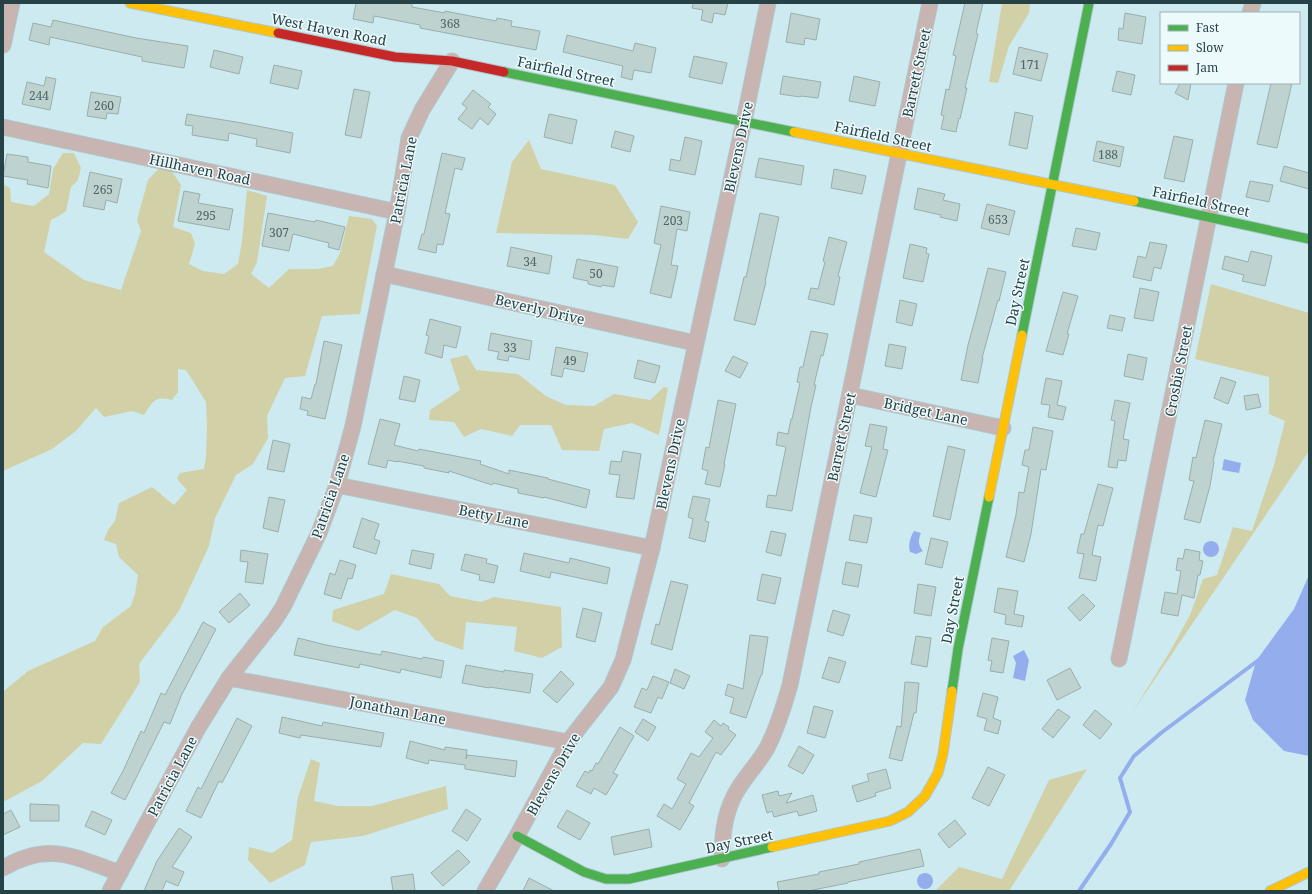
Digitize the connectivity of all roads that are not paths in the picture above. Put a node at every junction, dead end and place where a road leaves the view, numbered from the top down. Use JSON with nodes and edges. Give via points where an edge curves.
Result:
{"nodes":[{"id":1,"x":12,"y":3,"type":"edge"},
{"id":2,"x":130,"y":3,"type":"edge"},
{"id":3,"x":768,"y":3,"type":"edge"},
{"id":4,"x":930,"y":3,"type":"edge"},
{"id":5,"x":1089,"y":3,"type":"edge"},
{"id":6,"x":3,"y":45,"type":"edge"},
{"id":7,"x":452,"y":61,"type":"junction"},
{"id":8,"x":1236,"y":84,"type":"edge"},
{"id":9,"x":744,"y":121,"type":"junction"},
{"id":10,"x":3,"y":127,"type":"edge"},
{"id":11,"x":899,"y":153,"type":"junction"},
{"id":12,"x":1053,"y":185,"type":"junction"},
{"id":13,"x":396,"y":212,"type":"junction"},
{"id":14,"x":1209,"y":217,"type":"junction"},
{"id":15,"x":1309,"y":239,"type":"edge"},
{"id":16,"x":384,"y":274,"type":"junction"},
{"id":17,"x":695,"y":343,"type":"junction"},
{"id":18,"x":850,"y":395,"type":"junction"},
{"id":19,"x":1003,"y":428,"type":"junction"},
{"id":20,"x":337,"y":485,"type":"junction"},
{"id":21,"x":652,"y":548,"type":"junction"},
{"id":22,"x":1120,"y":659,"type":"dead end"},
{"id":23,"x":229,"y":678,"type":"junction"},
{"id":24,"x":568,"y":742,"type":"junction"},
{"id":25,"x":517,"y":836,"type":"junction"},
{"id":26,"x":722,"y":859,"type":"junction"},
{"id":27,"x":3,"y":868,"type":"edge"},
{"id":28,"x":1309,"y":872,"type":"edge"},
{"id":29,"x":120,"y":873,"type":"junction"},
{"id":30,"x":110,"y":891,"type":"edge"},
{"id":31,"x":485,"y":891,"type":"edge"},
{"id":32,"x":1270,"y":891,"type":"edge"}],
"edges":[{"from":1,"to":6,"type":"street"},
{"from":2,"to":7,"type":"main road","name":"West Haven Road","via":[[396,56]]},
{"from":3,"to":9,"type":"street","name":"Blevens Drive"},
{"from":4,"to":11,"type":"street","name":"Barrett Street"},
{"from":5,"to":12,"type":"main road","name":"Day Street"},
{"from":7,"to":9,"type":"main road","name":"Fairfield Street"},
{"from":7,"to":13,"type":"street","name":"Patricia Lane","via":[[422,110],[410,138]]},
{"from":8,"to":14,"type":"street","name":"Crosbie Street"},
{"from":9,"to":11,"type":"main road","name":"Fairfield Street"},
{"from":9,"to":17,"type":"street","name":"Blevens Drive"},
{"from":10,"to":13,"type":"street","name":"Hillhaven Road"},
{"from":11,"to":12,"type":"main road","name":"Fairfield Street"},
{"from":11,"to":18,"type":"street","name":"Barrett Street"},
{"from":12,"to":14,"type":"main road","name":"Fairfield Street"},
{"from":12,"to":19,"type":"main road","name":"Day Street"},
{"from":13,"to":16,"type":"street","name":"Patricia Lane"},
{"from":14,"to":15,"type":"main road","name":"Fairfield Street"},
{"from":14,"to":22,"type":"street","name":"Crosbie Street"},
{"from":16,"to":17,"type":"street","name":"Beverly Drive"},
{"from":16,"to":20,"type":"street","name":"Patricia Lane","via":[[353,426]]},
{"from":17,"to":21,"type":"street","name":"Blevens Drive"},
{"from":18,"to":19,"type":"street","name":"Bridget Lane"},
{"from":18,"to":26,"type":"street","name":"Barrett Street","via":[[790,685],[781,717],[768,747],[731,803],[722,837]]},
{"from":19,"to":26,"type":"main road","name":"Day Street","via":[[958,649],[943,754],[938,773],[925,796],[908,812],[890,821]]},
{"from":20,"to":21,"type":"street","name":"Betty Lane"},
{"from":20,"to":23,"type":"street","name":"Patricia Lane","via":[[319,533],[283,607]]},
{"from":21,"to":24,"type":"street","name":"Blevens Drive","via":[[620,670],[611,687]]},
{"from":23,"to":24,"type":"street","name":"Jonathan Lane"},
{"from":23,"to":29,"type":"street","name":"Patricia Lane","via":[[198,728]]},
{"from":24,"to":25,"type":"street","name":"Blevens Drive"},
{"from":25,"to":26,"type":"main road","name":"Day Street","via":[[584,872],[606,879],[629,879]]},
{"from":25,"to":31,"type":"street","name":"Blevens Drive"},
{"from":27,"to":29,"type":"street","via":[[31,855],[53,853]]},
{"from":28,"to":32,"type":"main road"},
{"from":29,"to":30,"type":"street","name":"Patricia Lane"}]}
